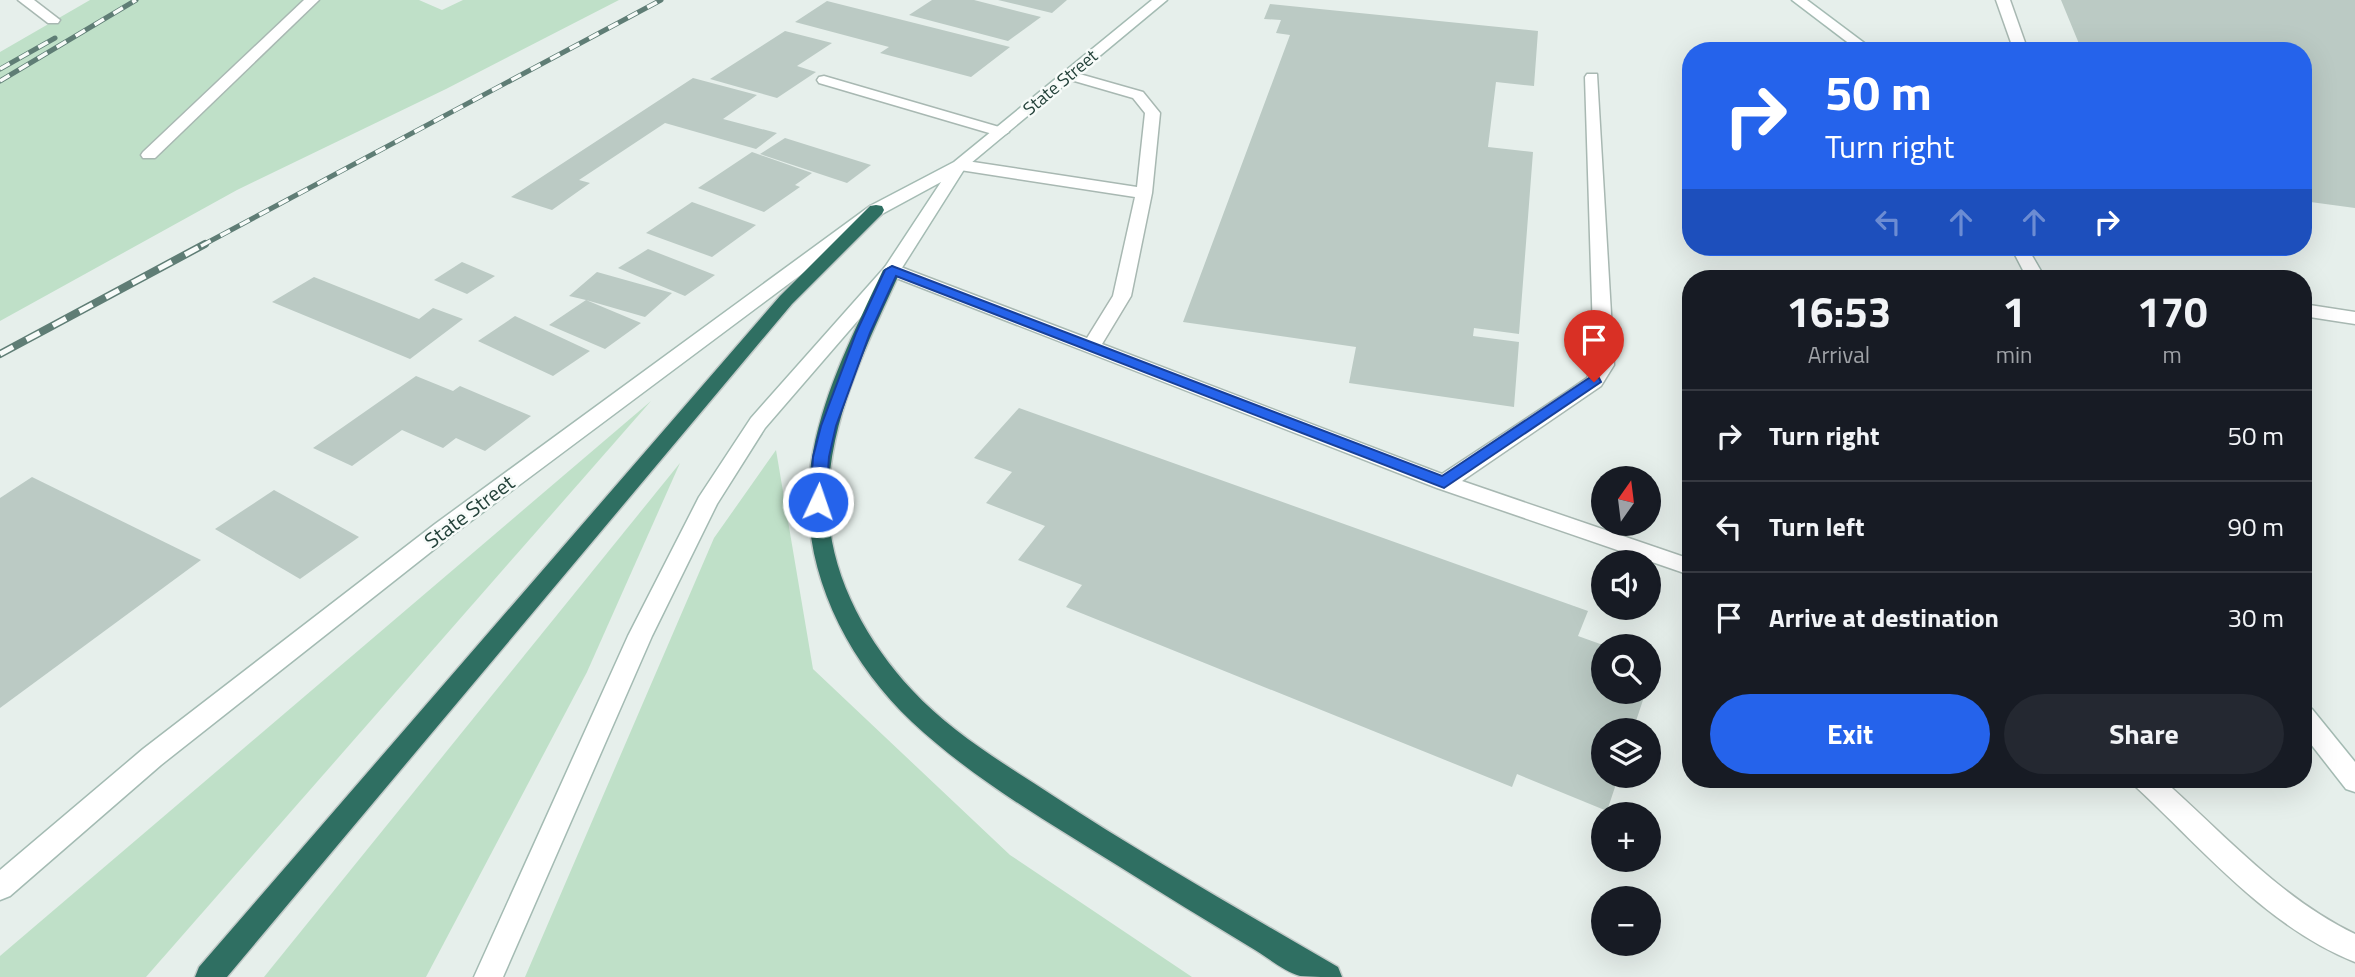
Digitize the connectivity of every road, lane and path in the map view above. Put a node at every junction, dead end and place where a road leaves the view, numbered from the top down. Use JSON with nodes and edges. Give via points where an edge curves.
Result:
{"nodes":[{"id":1,"x":25,"y":0,"type":"edge"},
{"id":2,"x":312,"y":0,"type":"edge"},
{"id":3,"x":1160,"y":0,"type":"edge"},
{"id":4,"x":1799,"y":0,"type":"edge"},
{"id":5,"x":2003,"y":0,"type":"edge"},
{"id":6,"x":53,"y":20,"type":"dead end"},
{"id":7,"x":1856,"y":42,"type":"edge"},
{"id":8,"x":2018,"y":42,"type":"edge"},
{"id":9,"x":1069,"y":75,"type":"junction"},
{"id":10,"x":1592,"y":77,"type":"dead end"},
{"id":11,"x":824,"y":80,"type":"dead end"},
{"id":12,"x":1001,"y":132,"type":"junction"},
{"id":13,"x":149,"y":155,"type":"dead end"},
{"id":14,"x":961,"y":165,"type":"junction"},
{"id":15,"x":1144,"y":193,"type":"junction"},
{"id":16,"x":876,"y":210,"type":"junction"},
{"id":17,"x":892,"y":270,"type":"junction"},
{"id":18,"x":2312,"y":311,"type":"edge"},
{"id":19,"x":2355,"y":318,"type":"edge"},
{"id":20,"x":1091,"y":347,"type":"junction"},
{"id":21,"x":1444,"y":482,"type":"junction"},
{"id":22,"x":1682,"y":564,"type":"edge"},
{"id":23,"x":2312,"y":727,"type":"edge"},
{"id":24,"x":2355,"y":781,"type":"edge"},
{"id":25,"x":2155,"y":788,"type":"edge"},
{"id":26,"x":0,"y":887,"type":"edge"},
{"id":27,"x":2355,"y":947,"type":"edge"},
{"id":28,"x":209,"y":977,"type":"edge"},
{"id":29,"x":488,"y":977,"type":"edge"},
{"id":30,"x":1328,"y":977,"type":"edge"}],
"edges":[{"from":1,"to":6,"type":"street"},
{"from":2,"to":13,"type":"street"},
{"from":3,"to":9,"type":"street","name":"State Street"},
{"from":4,"to":7,"type":"street"},
{"from":5,"to":8,"type":"street"},
{"from":9,"to":12,"type":"street","name":"State Street"},
{"from":9,"to":15,"type":"street","via":[[1138,95],[1153,113]]},
{"from":10,"to":21,"type":"street","via":[[1604,365],[1594,382]]},
{"from":11,"to":12,"type":"street"},
{"from":12,"to":14,"type":"street","name":"State Street"},
{"from":14,"to":15,"type":"street"},
{"from":14,"to":16,"type":"street","name":"State Street"},
{"from":14,"to":17,"type":"street","name":"State Street"},
{"from":15,"to":20,"type":"street","via":[[1122,296]]},
{"from":16,"to":26,"type":"street","name":"State Street","via":[[353,599],[152,757]]},
{"from":16,"to":28,"type":"highway","via":[[786,300]]},
{"from":17,"to":20,"type":"street"},
{"from":17,"to":29,"type":"street","name":"State Street","via":[[758,423],[707,502],[640,636]]},
{"from":17,"to":30,"type":"highway","via":[[828,426],[818,486],[818,518],[831,581],[865,646],[917,710],[963,751],[1112,850]]},
{"from":18,"to":19,"type":"street"},
{"from":20,"to":21,"type":"street"},
{"from":21,"to":22,"type":"street"},
{"from":23,"to":24,"type":"street"},
{"from":25,"to":27,"type":"street","via":[[2267,890],[2305,919]]}]}
